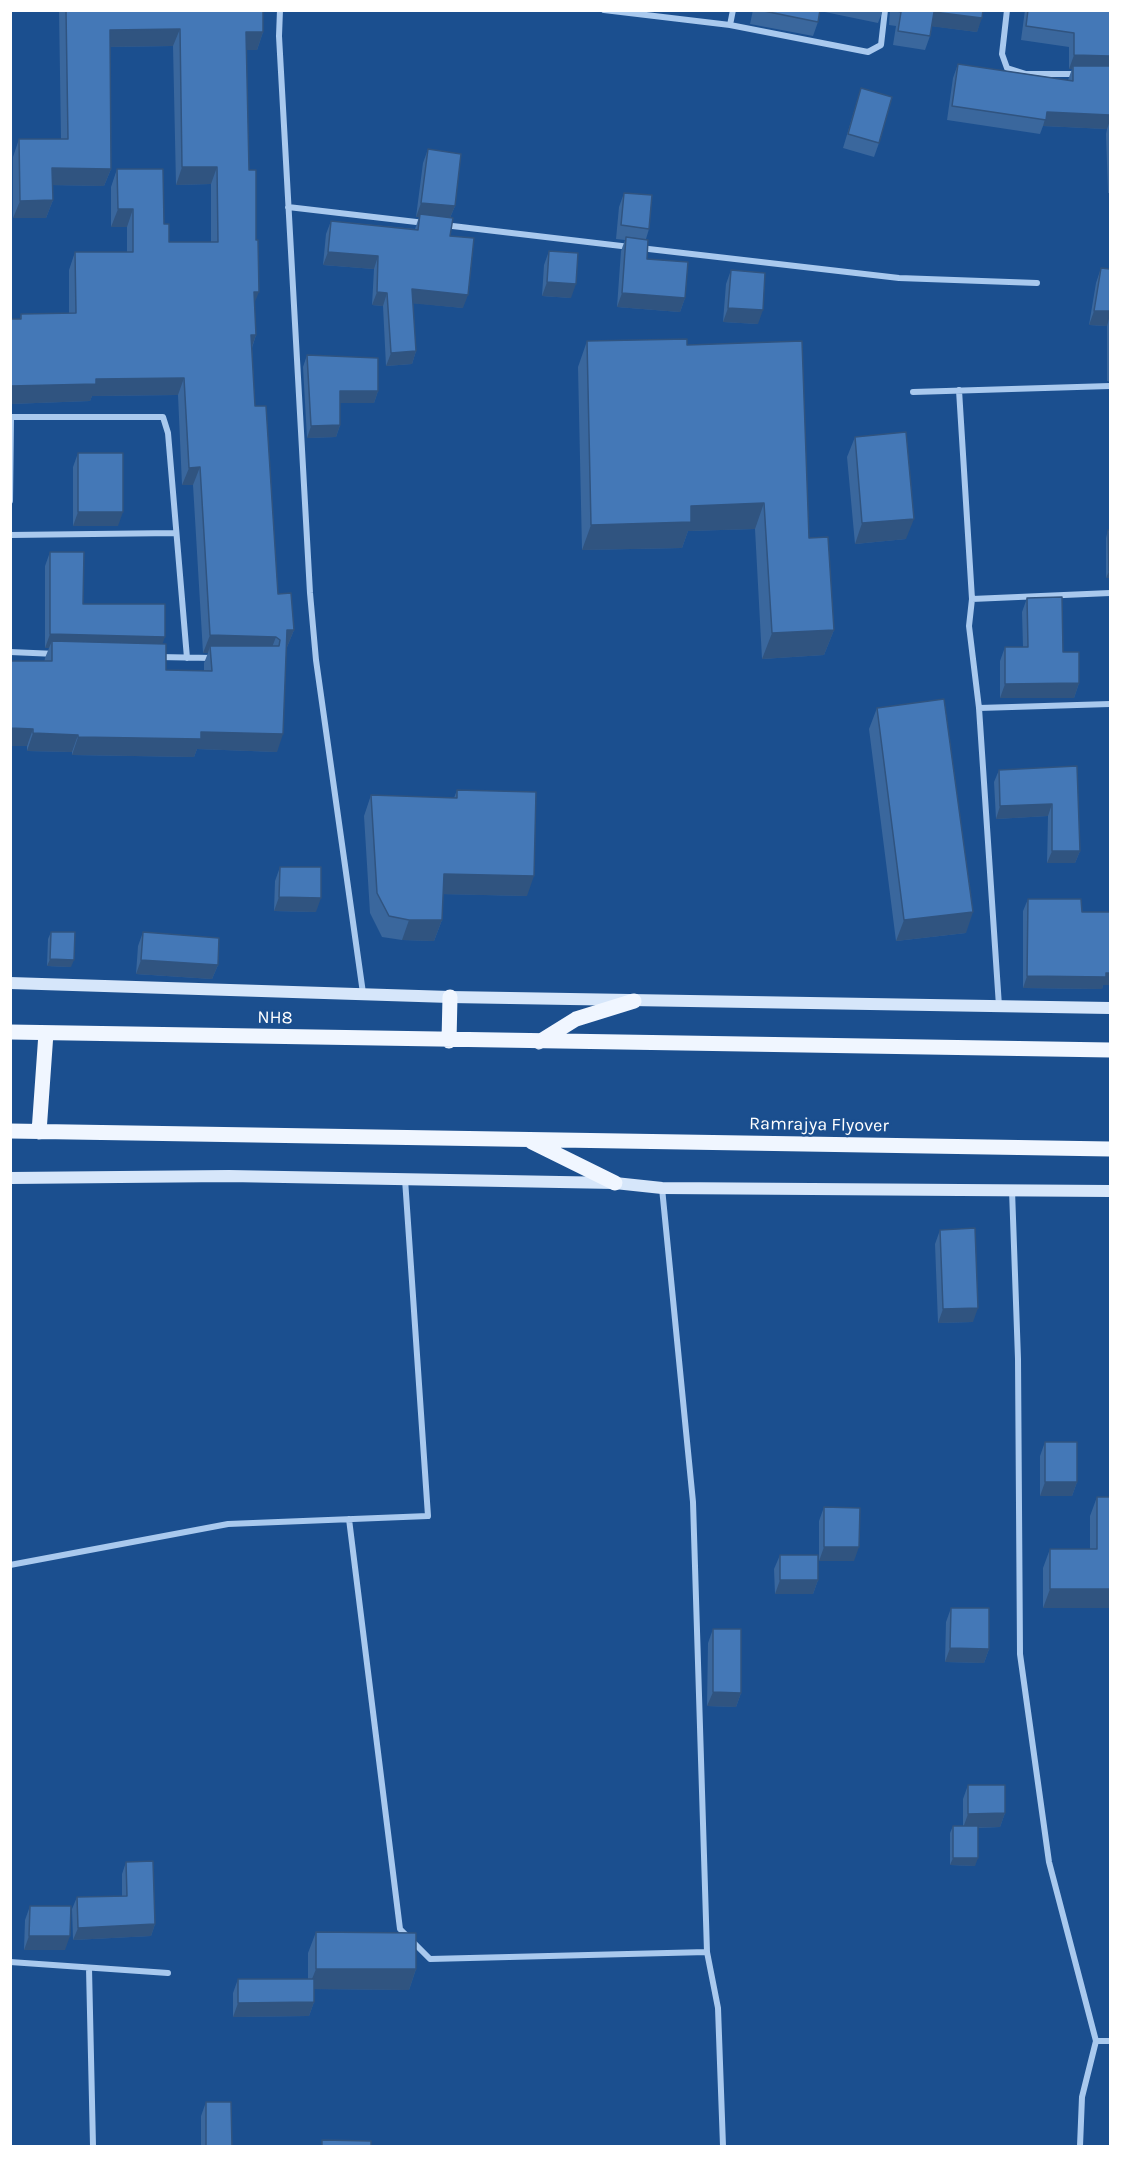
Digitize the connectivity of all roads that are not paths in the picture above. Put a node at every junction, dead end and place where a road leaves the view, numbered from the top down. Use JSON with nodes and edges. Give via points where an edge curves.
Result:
{"nodes":[{"id":1,"x":280,"y":10,"type":"edge"},
{"id":2,"x":604,"y":10,"type":"edge"},
{"id":3,"x":734,"y":10,"type":"edge"},
{"id":4,"x":885,"y":10,"type":"edge"},
{"id":5,"x":1007,"y":10,"type":"edge"},
{"id":6,"x":730,"y":25,"type":"junction"},
{"id":7,"x":1089,"y":75,"type":"edge"},
{"id":8,"x":288,"y":207,"type":"junction"},
{"id":9,"x":429,"y":224,"type":"edge"},
{"id":10,"x":441,"y":225,"type":"edge"},
{"id":11,"x":1037,"y":283,"type":"dead end"},
{"id":12,"x":1110,"y":386,"type":"edge"},
{"id":13,"x":959,"y":390,"type":"junction"},
{"id":14,"x":913,"y":392,"type":"dead end"},
{"id":15,"x":11,"y":417,"type":"edge"},
{"id":16,"x":10,"y":501,"type":"edge"},
{"id":17,"x":176,"y":533,"type":"junction"},
{"id":18,"x":10,"y":535,"type":"edge"},
{"id":19,"x":1110,"y":593,"type":"edge"},
{"id":20,"x":972,"y":598,"type":"junction"},
{"id":21,"x":10,"y":652,"type":"edge"},
{"id":22,"x":69,"y":654,"type":"edge"},
{"id":23,"x":151,"y":657,"type":"edge"},
{"id":24,"x":187,"y":658,"type":"junction"},
{"id":25,"x":222,"y":659,"type":"edge"},
{"id":26,"x":1110,"y":704,"type":"edge"},
{"id":27,"x":979,"y":708,"type":"junction"},
{"id":28,"x":10,"y":983,"type":"edge"},
{"id":29,"x":363,"y":993,"type":"junction"},
{"id":30,"x":450,"y":997,"type":"junction"},
{"id":31,"x":634,"y":1001,"type":"junction"},
{"id":32,"x":999,"y":1006,"type":"junction"},
{"id":33,"x":1110,"y":1008,"type":"edge"},
{"id":34,"x":10,"y":1032,"type":"edge"},
{"id":35,"x":46,"y":1033,"type":"junction"},
{"id":36,"x":448,"y":1041,"type":"junction"},
{"id":37,"x":539,"y":1042,"type":"junction"},
{"id":38,"x":1110,"y":1050,"type":"edge"},
{"id":39,"x":10,"y":1131,"type":"edge"},
{"id":40,"x":39,"y":1132,"type":"junction"},
{"id":41,"x":526,"y":1139,"type":"junction"},
{"id":42,"x":1110,"y":1149,"type":"edge"},
{"id":43,"x":10,"y":1178,"type":"edge"},
{"id":44,"x":405,"y":1179,"type":"junction"},
{"id":45,"x":615,"y":1183,"type":"junction"},
{"id":46,"x":662,"y":1188,"type":"junction"},
{"id":47,"x":1012,"y":1190,"type":"junction"},
{"id":48,"x":1110,"y":1191,"type":"edge"},
{"id":49,"x":349,"y":1519,"type":"junction"},
{"id":50,"x":10,"y":1565,"type":"edge"},
{"id":51,"x":707,"y":1952,"type":"junction"},
{"id":52,"x":10,"y":1962,"type":"edge"},
{"id":53,"x":89,"y":1968,"type":"junction"},
{"id":54,"x":168,"y":1973,"type":"dead end"},
{"id":55,"x":1096,"y":2041,"type":"junction"},
{"id":56,"x":1110,"y":2041,"type":"edge"},
{"id":57,"x":93,"y":2146,"type":"edge"},
{"id":58,"x":723,"y":2146,"type":"edge"},
{"id":59,"x":1080,"y":2146,"type":"edge"}],
"edges":[{"from":1,"to":8,"type":"street"},
{"from":2,"to":6,"type":"street"},
{"from":3,"to":6,"type":"street"},
{"from":4,"to":6,"type":"street","via":[[881,45],[868,52]]},
{"from":5,"to":7,"type":"street","via":[[1002,54],[1007,68],[1026,74]]},
{"from":8,"to":9,"type":"street"},
{"from":8,"to":29,"type":"street","via":[[315,660]]},
{"from":10,"to":11,"type":"street","via":[[899,278]]},
{"from":12,"to":13,"type":"street"},
{"from":13,"to":14,"type":"street"},
{"from":13,"to":20,"type":"street"},
{"from":15,"to":16,"type":"street"},
{"from":15,"to":17,"type":"street","via":[[163,417],[168,433]]},
{"from":17,"to":18,"type":"street"},
{"from":17,"to":24,"type":"street"},
{"from":19,"to":20,"type":"street"},
{"from":20,"to":27,"type":"street","via":[[969,626]]},
{"from":21,"to":22,"type":"street"},
{"from":23,"to":24,"type":"street"},
{"from":24,"to":25,"type":"street"},
{"from":26,"to":27,"type":"street"},
{"from":27,"to":32,"type":"street"},
{"from":28,"to":29,"type":"street"},
{"from":29,"to":30,"type":"street"},
{"from":30,"to":31,"type":"street"},
{"from":30,"to":36,"type":"main road"},
{"from":31,"to":32,"type":"street"},
{"from":31,"to":37,"type":"main road","via":[[576,1019]]},
{"from":32,"to":33,"type":"street"},
{"from":34,"to":35,"type":"main road","name":"NH8"},
{"from":35,"to":36,"type":"main road","name":"NH8"},
{"from":35,"to":40,"type":"main road"},
{"from":36,"to":37,"type":"main road","name":"NH8"},
{"from":37,"to":38,"type":"main road"},
{"from":39,"to":40,"type":"main road","name":"Ramrajya Flyover"},
{"from":40,"to":41,"type":"main road","name":"Ramrajya Flyover"},
{"from":41,"to":42,"type":"main road","name":"Ramrajya Flyover"},
{"from":41,"to":45,"type":"main road"},
{"from":43,"to":44,"type":"street"},
{"from":44,"to":45,"type":"street"},
{"from":44,"to":49,"type":"street","via":[[428,1516]]},
{"from":45,"to":46,"type":"street"},
{"from":46,"to":47,"type":"street"},
{"from":46,"to":51,"type":"street","via":[[693,1502]]},
{"from":47,"to":48,"type":"street"},
{"from":47,"to":55,"type":"street","via":[[1018,1359],[1020,1654],[1049,1862]]},
{"from":49,"to":50,"type":"street","via":[[228,1524]]},
{"from":49,"to":51,"type":"street","via":[[400,1929],[430,1959]]},
{"from":51,"to":58,"type":"street","via":[[718,2008]]},
{"from":52,"to":53,"type":"street"},
{"from":53,"to":54,"type":"street"},
{"from":53,"to":57,"type":"street"},
{"from":55,"to":56,"type":"street"},
{"from":55,"to":59,"type":"street","via":[[1082,2097]]}]}
